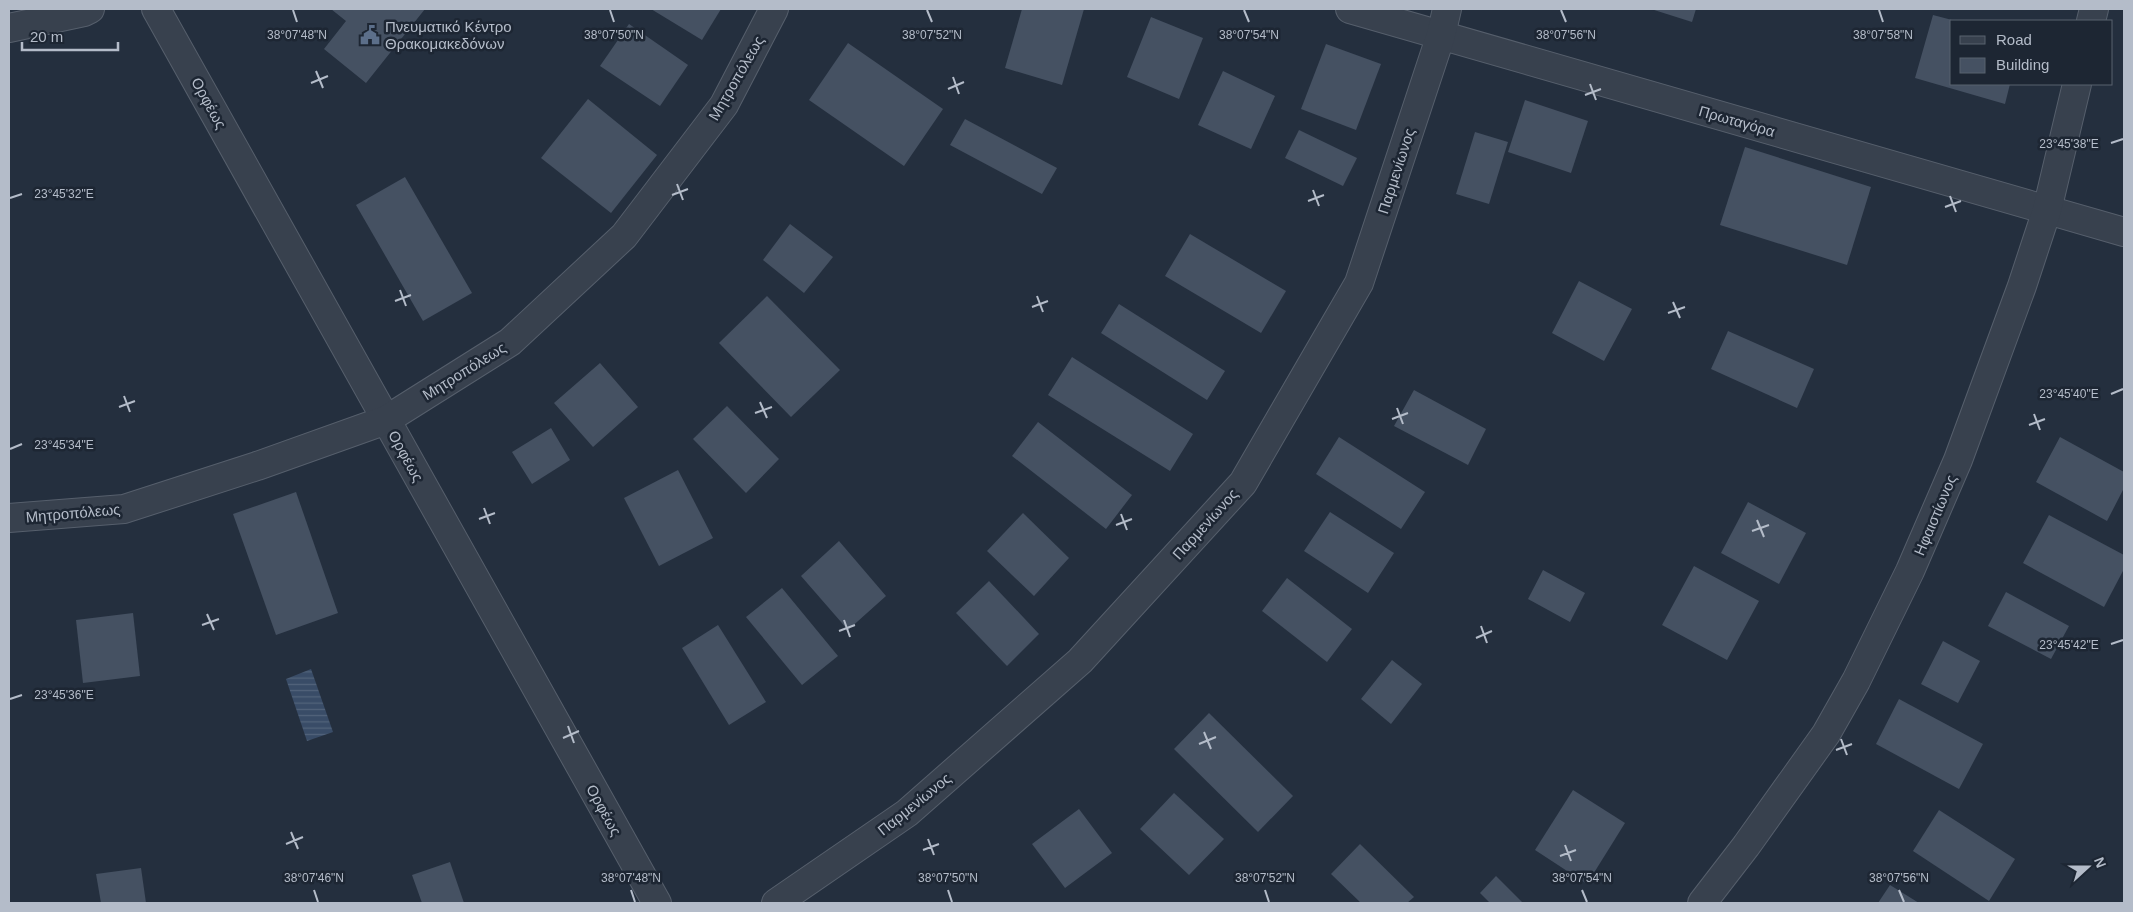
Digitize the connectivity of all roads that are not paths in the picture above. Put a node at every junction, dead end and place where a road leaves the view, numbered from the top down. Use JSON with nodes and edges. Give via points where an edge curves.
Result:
{"nodes":[{"id":1,"x":90,"y":9,"type":"edge"},
{"id":2,"x":156,"y":9,"type":"edge"},
{"id":3,"x":774,"y":9,"type":"edge"},
{"id":4,"x":1350,"y":9,"type":"edge"},
{"id":5,"x":1447,"y":9,"type":"edge"},
{"id":6,"x":9,"y":28,"type":"edge"},
{"id":7,"x":1441,"y":35,"type":"junction"},
{"id":8,"x":2076,"y":85,"type":"edge"},
{"id":9,"x":2047,"y":210,"type":"junction"},
{"id":10,"x":2124,"y":232,"type":"edge"},
{"id":11,"x":386,"y":420,"type":"junction"},
{"id":12,"x":9,"y":518,"type":"edge"},
{"id":13,"x":657,"y":903,"type":"edge"},
{"id":14,"x":776,"y":903,"type":"edge"},
{"id":15,"x":1702,"y":903,"type":"edge"}],
"edges":[{"from":1,"to":6,"type":"street"},
{"from":2,"to":11,"type":"street","name":"Ορφέως"},
{"from":3,"to":11,"type":"street","name":"Μητροπόλεως","via":[[724,105],[624,236],[510,342]]},
{"from":4,"to":7,"type":"street","name":"Πρωταγόρα"},
{"from":5,"to":7,"type":"street","name":"Παρμενίωνος"},
{"from":7,"to":9,"type":"street","name":"Πρωταγόρα"},
{"from":7,"to":14,"type":"street","name":"Παρμενίωνος","via":[[1359,283],[1243,483],[1080,661],[907,813]]},
{"from":8,"to":9,"type":"street","name":"Ηφαιστίωνος"},
{"from":9,"to":10,"type":"street","name":"Πρωταγόρα"},
{"from":9,"to":15,"type":"street","name":"Ηφαιστίωνος","via":[[1991,375],[1958,460],[1910,571],[1856,681],[1801,771]]},
{"from":11,"to":12,"type":"street","name":"Μητροπόλεως","via":[[124,510]]},
{"from":11,"to":13,"type":"street","name":"Ορφέως"}]}
